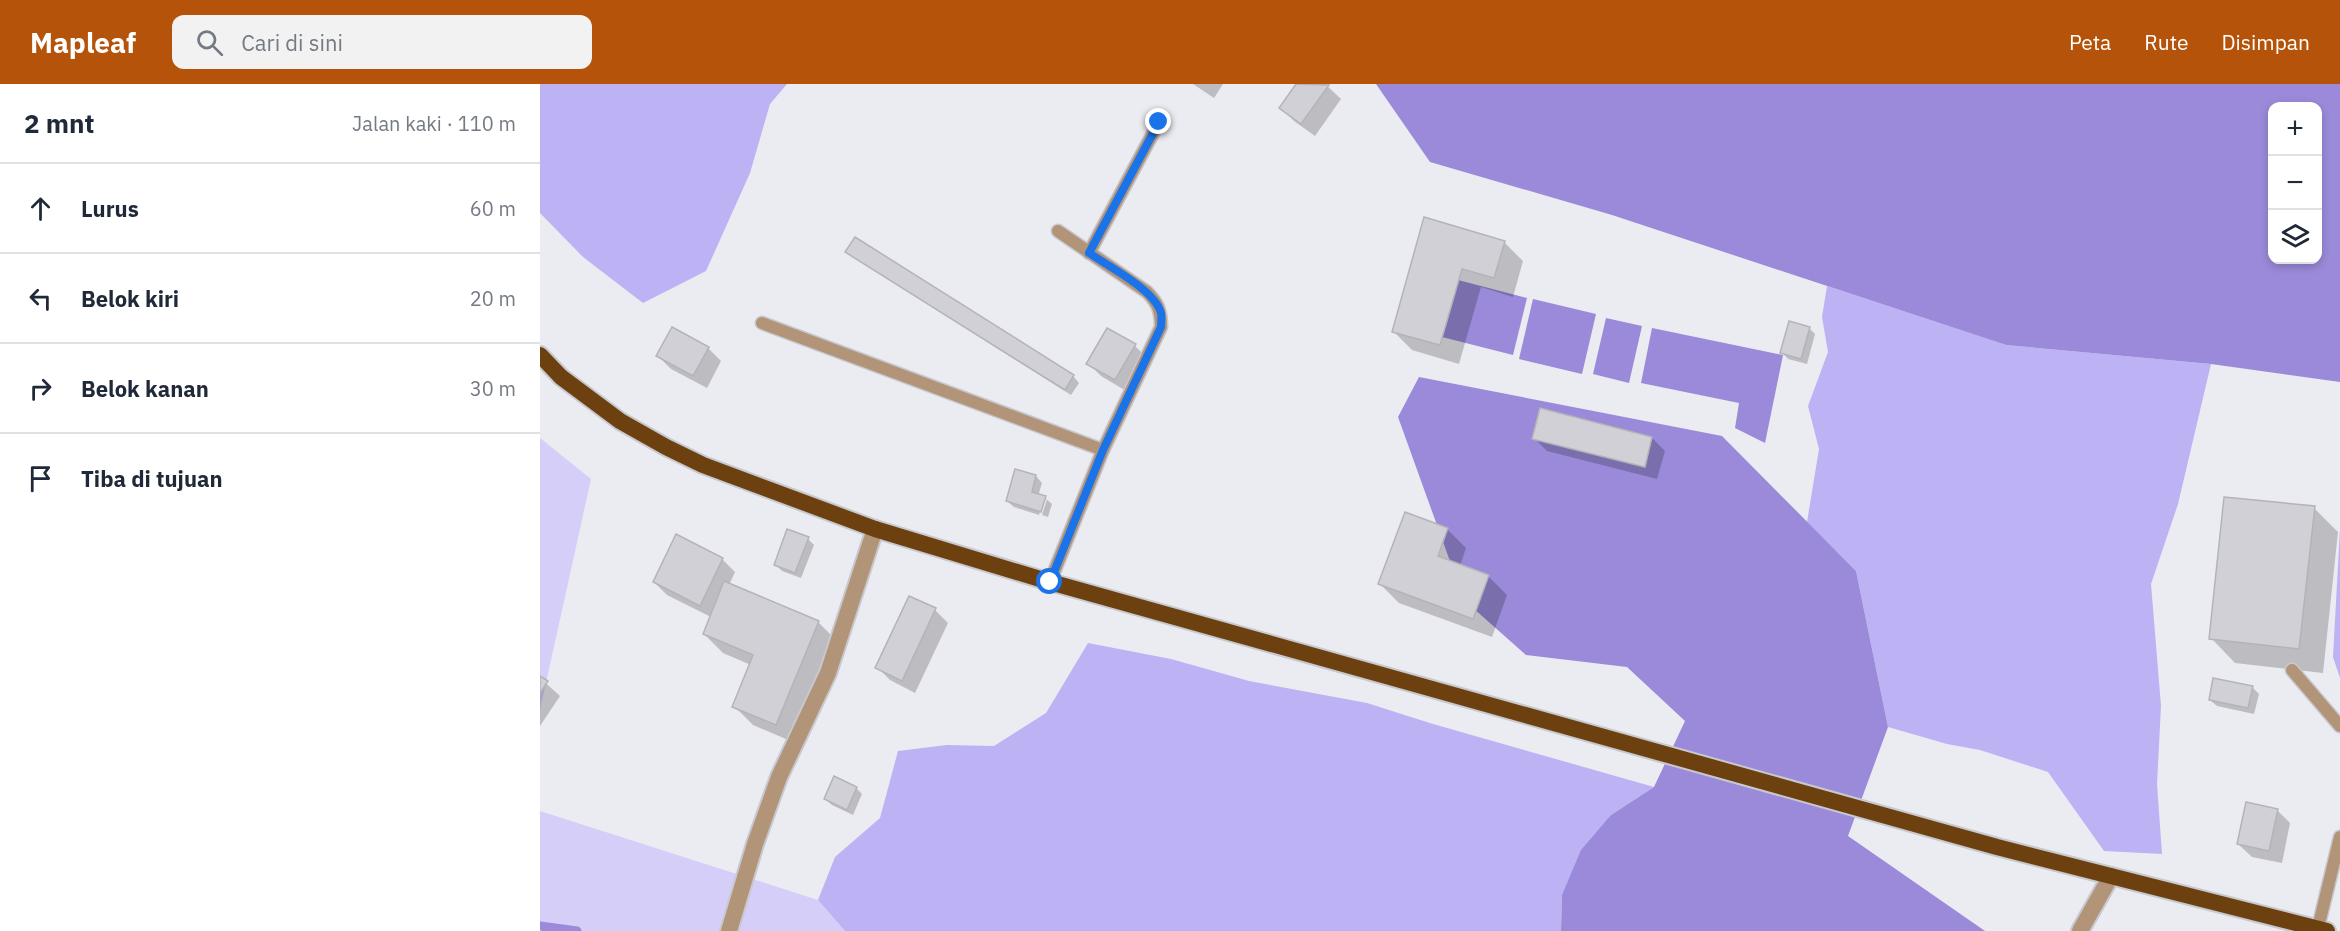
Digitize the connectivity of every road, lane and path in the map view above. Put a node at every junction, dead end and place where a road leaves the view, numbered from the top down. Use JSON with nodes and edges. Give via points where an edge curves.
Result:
{"nodes":[{"id":1,"x":1159,"y":122,"type":"dead end"},
{"id":2,"x":1058,"y":231,"type":"dead end"},
{"id":3,"x":1089,"y":253,"type":"junction"},
{"id":4,"x":762,"y":323,"type":"dead end"},
{"id":5,"x":540,"y":355,"type":"edge"},
{"id":6,"x":1103,"y":450,"type":"junction"},
{"id":7,"x":875,"y":530,"type":"junction"},
{"id":8,"x":1050,"y":582,"type":"junction"},
{"id":9,"x":2292,"y":670,"type":"dead end"},
{"id":10,"x":2340,"y":726,"type":"edge"},
{"id":11,"x":2340,"y":837,"type":"edge"},
{"id":12,"x":2111,"y":876,"type":"junction"},
{"id":13,"x":2323,"y":930,"type":"edge"},
{"id":14,"x":729,"y":931,"type":"edge"},
{"id":15,"x":2080,"y":931,"type":"edge"}],
"edges":[{"from":1,"to":3,"type":"lane"},
{"from":2,"to":3,"type":"lane"},
{"from":3,"to":6,"type":"lane","via":[[1147,292],[1161,313],[1161,327]]},
{"from":4,"to":6,"type":"lane"},
{"from":5,"to":7,"type":"highway","via":[[561,377],[612,415],[666,447],[703,465]]},
{"from":6,"to":8,"type":"lane"},
{"from":7,"to":8,"type":"highway"},
{"from":7,"to":14,"type":"street","via":[[828,673],[779,777]]},
{"from":8,"to":12,"type":"highway"},
{"from":9,"to":10,"type":"lane"},
{"from":11,"to":13,"type":"lane"},
{"from":12,"to":13,"type":"highway"},
{"from":12,"to":15,"type":"street"}]}
